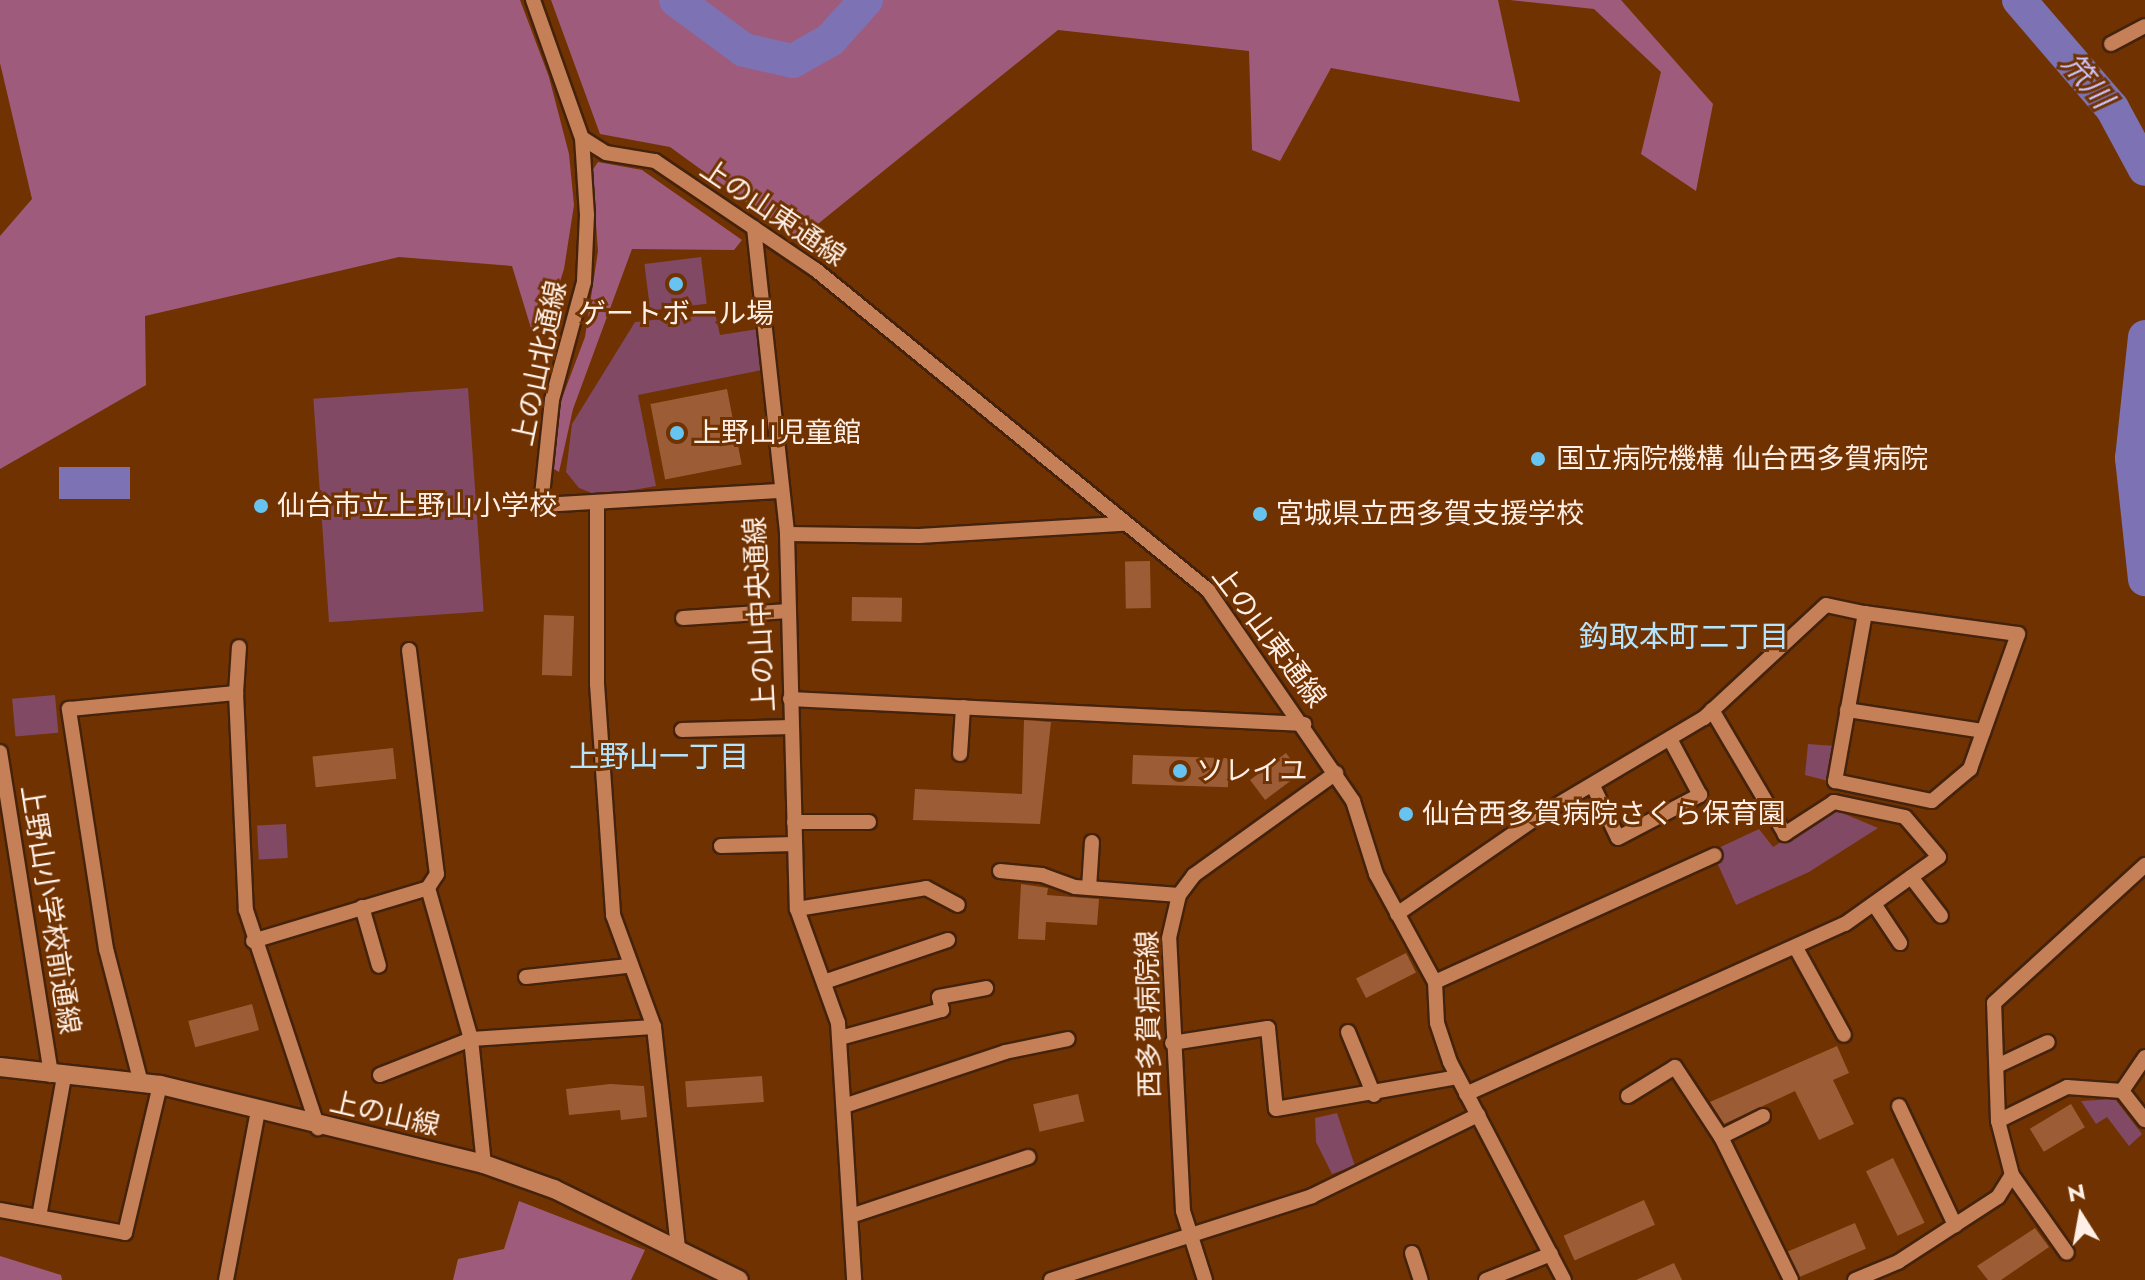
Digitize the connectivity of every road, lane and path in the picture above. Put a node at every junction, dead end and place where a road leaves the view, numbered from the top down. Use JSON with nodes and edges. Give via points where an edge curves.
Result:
{"nodes":[{"id":1,"x":533,"y":0,"type":"edge"},
{"id":2,"x":2145,"y":26,"type":"edge"},
{"id":3,"x":2111,"y":44,"type":"dead end"},
{"id":4,"x":582,"y":138,"type":"junction"},
{"id":5,"x":754,"y":228,"type":"junction"},
{"id":6,"x":780,"y":491,"type":"junction"},
{"id":7,"x":597,"y":505,"type":"junction"},
{"id":8,"x":1124,"y":524,"type":"junction"},
{"id":9,"x":787,"y":534,"type":"junction"},
{"id":10,"x":789,"y":611,"type":"junction"},
{"id":11,"x":1865,"y":613,"type":"junction"},
{"id":12,"x":683,"y":618,"type":"dead end"},
{"id":13,"x":239,"y":647,"type":"dead end"},
{"id":14,"x":409,"y":650,"type":"dead end"},
{"id":15,"x":236,"y":693,"type":"junction"},
{"id":16,"x":790,"y":699,"type":"junction"},
{"id":17,"x":963,"y":707,"type":"junction"},
{"id":18,"x":1712,"y":710,"type":"junction"},
{"id":19,"x":1847,"y":710,"type":"junction"},
{"id":20,"x":1304,"y":724,"type":"junction"},
{"id":21,"x":791,"y":727,"type":"junction"},
{"id":22,"x":682,"y":730,"type":"dead end"},
{"id":23,"x":1983,"y":731,"type":"junction"},
{"id":24,"x":1670,"y":739,"type":"junction"},
{"id":25,"x":0,"y":752,"type":"edge"},
{"id":26,"x":960,"y":754,"type":"dead end"},
{"id":27,"x":1336,"y":773,"type":"junction"},
{"id":28,"x":1594,"y":788,"type":"junction"},
{"id":29,"x":794,"y":822,"type":"junction"},
{"id":30,"x":869,"y":822,"type":"dead end"},
{"id":31,"x":1092,"y":842,"type":"dead end"},
{"id":32,"x":795,"y":844,"type":"junction"},
{"id":33,"x":721,"y":846,"type":"dead end"},
{"id":34,"x":1715,"y":855,"type":"dead end"},
{"id":35,"x":2145,"y":865,"type":"edge"},
{"id":36,"x":1000,"y":871,"type":"dead end"},
{"id":37,"x":1911,"y":877,"type":"junction"},
{"id":38,"x":428,"y":888,"type":"junction"},
{"id":39,"x":1089,"y":888,"type":"junction"},
{"id":40,"x":1179,"y":895,"type":"junction"},
{"id":41,"x":1874,"y":904,"type":"junction"},
{"id":42,"x":958,"y":905,"type":"dead end"},
{"id":43,"x":362,"y":907,"type":"junction"},
{"id":44,"x":797,"y":909,"type":"junction"},
{"id":45,"x":1397,"y":914,"type":"junction"},
{"id":46,"x":1941,"y":916,"type":"dead end"},
{"id":47,"x":948,"y":940,"type":"dead end"},
{"id":48,"x":253,"y":941,"type":"junction"},
{"id":49,"x":1900,"y":943,"type":"dead end"},
{"id":50,"x":1796,"y":948,"type":"junction"},
{"id":51,"x":379,"y":966,"type":"dead end"},
{"id":52,"x":628,"y":966,"type":"junction"},
{"id":53,"x":526,"y":977,"type":"dead end"},
{"id":54,"x":824,"y":982,"type":"junction"},
{"id":55,"x":1435,"y":982,"type":"junction"},
{"id":56,"x":986,"y":988,"type":"dead end"},
{"id":57,"x":654,"y":1027,"type":"junction"},
{"id":58,"x":1348,"y":1032,"type":"dead end"},
{"id":59,"x":1844,"y":1035,"type":"dead end"},
{"id":60,"x":840,"y":1038,"type":"junction"},
{"id":61,"x":471,"y":1039,"type":"junction"},
{"id":62,"x":1068,"y":1039,"type":"dead end"},
{"id":63,"x":2048,"y":1042,"type":"dead end"},
{"id":64,"x":1172,"y":1043,"type":"junction"},
{"id":65,"x":2145,"y":1057,"type":"edge"},
{"id":66,"x":1997,"y":1066,"type":"junction"},
{"id":67,"x":0,"y":1067,"type":"edge"},
{"id":68,"x":380,"y":1075,"type":"dead end"},
{"id":69,"x":58,"y":1076,"type":"junction"},
{"id":70,"x":1457,"y":1077,"type":"junction"},
{"id":71,"x":150,"y":1084,"type":"junction"},
{"id":72,"x":2122,"y":1091,"type":"junction"},
{"id":73,"x":1466,"y":1094,"type":"junction"},
{"id":74,"x":1374,"y":1095,"type":"junction"},
{"id":75,"x":1628,"y":1096,"type":"dead end"},
{"id":76,"x":844,"y":1106,"type":"junction"},
{"id":77,"x":1899,"y":1106,"type":"dead end"},
{"id":78,"x":258,"y":1111,"type":"junction"},
{"id":79,"x":1478,"y":1115,"type":"junction"},
{"id":80,"x":1763,"y":1116,"type":"dead end"},
{"id":81,"x":2145,"y":1120,"type":"edge"},
{"id":82,"x":1998,"y":1121,"type":"junction"},
{"id":83,"x":318,"y":1128,"type":"junction"},
{"id":84,"x":1721,"y":1137,"type":"junction"},
{"id":85,"x":1028,"y":1157,"type":"dead end"},
{"id":86,"x":484,"y":1164,"type":"junction"},
{"id":87,"x":2012,"y":1175,"type":"junction"},
{"id":88,"x":0,"y":1210,"type":"edge"},
{"id":89,"x":851,"y":1216,"type":"junction"},
{"id":90,"x":39,"y":1217,"type":"junction"},
{"id":91,"x":1955,"y":1225,"type":"junction"},
{"id":92,"x":1187,"y":1234,"type":"junction"},
{"id":93,"x":678,"y":1248,"type":"junction"},
{"id":94,"x":1412,"y":1253,"type":"dead end"},
{"id":95,"x":2067,"y":1253,"type":"dead end"},
{"id":96,"x":1551,"y":1254,"type":"junction"},
{"id":97,"x":226,"y":1280,"type":"edge"},
{"id":98,"x":739,"y":1280,"type":"edge"},
{"id":99,"x":854,"y":1280,"type":"edge"},
{"id":100,"x":1051,"y":1280,"type":"edge"},
{"id":101,"x":1205,"y":1280,"type":"edge"},
{"id":102,"x":1421,"y":1280,"type":"edge"},
{"id":103,"x":1486,"y":1280,"type":"edge"},
{"id":104,"x":1564,"y":1280,"type":"edge"},
{"id":105,"x":1791,"y":1280,"type":"edge"},
{"id":106,"x":1855,"y":1280,"type":"edge"}],
"edges":[{"from":1,"to":4,"type":"street","name":"上の山北通線"},
{"from":2,"to":3,"type":"street"},
{"from":4,"to":5,"type":"street","name":"上の山東通線","via":[[606,153],[655,161]]},
{"from":4,"to":7,"type":"street","name":"上の山北通線","via":[[584,282],[552,400],[541,505]]},
{"from":5,"to":6,"type":"street","name":"上の山中央通線"},
{"from":5,"to":8,"type":"street","name":"上の山東通線","via":[[982,402]]},
{"from":6,"to":7,"type":"street","name":"上の山北通線"},
{"from":6,"to":9,"type":"street","name":"上の山中央通線"},
{"from":7,"to":52,"type":"street","via":[[598,699],[613,915]]},
{"from":8,"to":9,"type":"street","via":[[919,536]]},
{"from":8,"to":20,"type":"street","name":"上の山東通線","via":[[1208,590]]},
{"from":9,"to":10,"type":"street","name":"上の山中央通線"},
{"from":10,"to":12,"type":"street"},
{"from":10,"to":16,"type":"street","name":"上の山中央通線"},
{"from":11,"to":18,"type":"street","via":[[1826,605]]},
{"from":11,"to":19,"type":"street"},
{"from":11,"to":23,"type":"street","via":[[2018,634]]},
{"from":13,"to":15,"type":"street"},
{"from":14,"to":38,"type":"street","via":[[437,874]]},
{"from":15,"to":48,"type":"street","via":[[239,812]]},
{"from":15,"to":71,"type":"street","via":[[69,709],[106,949]]},
{"from":16,"to":17,"type":"street"},
{"from":16,"to":21,"type":"street","name":"上の山中央通線"},
{"from":17,"to":20,"type":"street"},
{"from":17,"to":26,"type":"street"},
{"from":18,"to":24,"type":"street"},
{"from":18,"to":37,"type":"street","via":[[1785,834],[1834,802],[1905,817],[1939,857]]},
{"from":19,"to":23,"type":"street"},
{"from":19,"to":23,"type":"street","via":[[1835,781],[1932,801],[1970,769]]},
{"from":20,"to":27,"type":"street","name":"上の山東通線"},
{"from":21,"to":22,"type":"street"},
{"from":21,"to":29,"type":"street","name":"上の山中央通線"},
{"from":24,"to":28,"type":"street"},
{"from":24,"to":28,"type":"street","via":[[1700,795],[1618,838]]},
{"from":25,"to":69,"type":"street","name":"上野山小学校前通線"},
{"from":27,"to":40,"type":"street","name":"西多賀病院線","via":[[1194,875]]},
{"from":27,"to":45,"type":"street","name":"上の山東通線"},
{"from":28,"to":45,"type":"street","via":[[1542,814]]},
{"from":29,"to":30,"type":"street"},
{"from":29,"to":32,"type":"street","name":"上の山中央通線"},
{"from":31,"to":39,"type":"street"},
{"from":32,"to":33,"type":"street"},
{"from":32,"to":44,"type":"street","name":"上の山中央通線"},
{"from":34,"to":55,"type":"street"},
{"from":35,"to":66,"type":"street","via":[[1994,1003]]},
{"from":36,"to":39,"type":"street"},
{"from":37,"to":41,"type":"street"},
{"from":37,"to":46,"type":"street"},
{"from":38,"to":43,"type":"street"},
{"from":38,"to":61,"type":"street"},
{"from":39,"to":40,"type":"street"},
{"from":40,"to":64,"type":"street","name":"西多賀病院線","via":[[1169,938]]},
{"from":41,"to":49,"type":"street"},
{"from":41,"to":50,"type":"street"},
{"from":42,"to":44,"type":"street","via":[[926,888]]},
{"from":43,"to":48,"type":"street"},
{"from":43,"to":51,"type":"street"},
{"from":44,"to":54,"type":"street","name":"上の山中央通線"},
{"from":45,"to":55,"type":"street","name":"上の山東通線"},
{"from":47,"to":54,"type":"street"},
{"from":48,"to":83,"type":"street"},
{"from":50,"to":59,"type":"street"},
{"from":50,"to":73,"type":"street"},
{"from":52,"to":53,"type":"street"},
{"from":52,"to":57,"type":"street"},
{"from":54,"to":60,"type":"street","name":"上の山中央通線"},
{"from":55,"to":70,"type":"street","name":"上の山東通線","via":[[1437,1023]]},
{"from":56,"to":60,"type":"street","via":[[939,997],[942,1010]]},
{"from":57,"to":61,"type":"street"},
{"from":57,"to":93,"type":"street"},
{"from":58,"to":74,"type":"street"},
{"from":60,"to":76,"type":"street","name":"上の山中央通線"},
{"from":61,"to":68,"type":"street"},
{"from":61,"to":86,"type":"street"},
{"from":62,"to":76,"type":"street","via":[[1005,1052]]},
{"from":63,"to":66,"type":"street"},
{"from":64,"to":74,"type":"street","via":[[1268,1028],[1276,1109]]},
{"from":64,"to":92,"type":"street","name":"西多賀病院線"},
{"from":65,"to":72,"type":"street"},
{"from":66,"to":82,"type":"street"},
{"from":67,"to":69,"type":"street","name":"上の山線"},
{"from":69,"to":71,"type":"street","name":"上の山線"},
{"from":69,"to":90,"type":"street","name":"上野山小学校前通線"},
{"from":70,"to":73,"type":"street","name":"上の山東通線"},
{"from":70,"to":74,"type":"street"},
{"from":71,"to":78,"type":"street","name":"上の山線"},
{"from":71,"to":90,"type":"street","via":[[125,1233]]},
{"from":72,"to":81,"type":"street"},
{"from":72,"to":82,"type":"street","via":[[2067,1087]]},
{"from":73,"to":79,"type":"street","name":"上の山東通線"},
{"from":75,"to":84,"type":"street","via":[[1675,1067]]},
{"from":76,"to":89,"type":"street","name":"上の山中央通線"},
{"from":77,"to":91,"type":"street"},
{"from":78,"to":83,"type":"street","name":"上の山線"},
{"from":78,"to":97,"type":"street"},
{"from":79,"to":92,"type":"street","via":[[1312,1196]]},
{"from":79,"to":96,"type":"street","name":"上の山東通線"},
{"from":80,"to":84,"type":"street"},
{"from":82,"to":87,"type":"street"},
{"from":83,"to":86,"type":"street","name":"上の山線"},
{"from":84,"to":105,"type":"street"},
{"from":85,"to":89,"type":"street"},
{"from":86,"to":93,"type":"street","name":"上の山線","via":[[554,1189]]},
{"from":87,"to":91,"type":"street","via":[[1998,1197]]},
{"from":87,"to":95,"type":"street"},
{"from":88,"to":90,"type":"street"},
{"from":89,"to":99,"type":"street","name":"上の山中央通線"},
{"from":91,"to":106,"type":"street"},
{"from":92,"to":100,"type":"street"},
{"from":92,"to":101,"type":"street","name":"西多賀病院線"},
{"from":93,"to":98,"type":"street","name":"上の山線"},
{"from":94,"to":102,"type":"street"},
{"from":96,"to":103,"type":"street"},
{"from":96,"to":104,"type":"street","name":"上の山東通線"}]}
